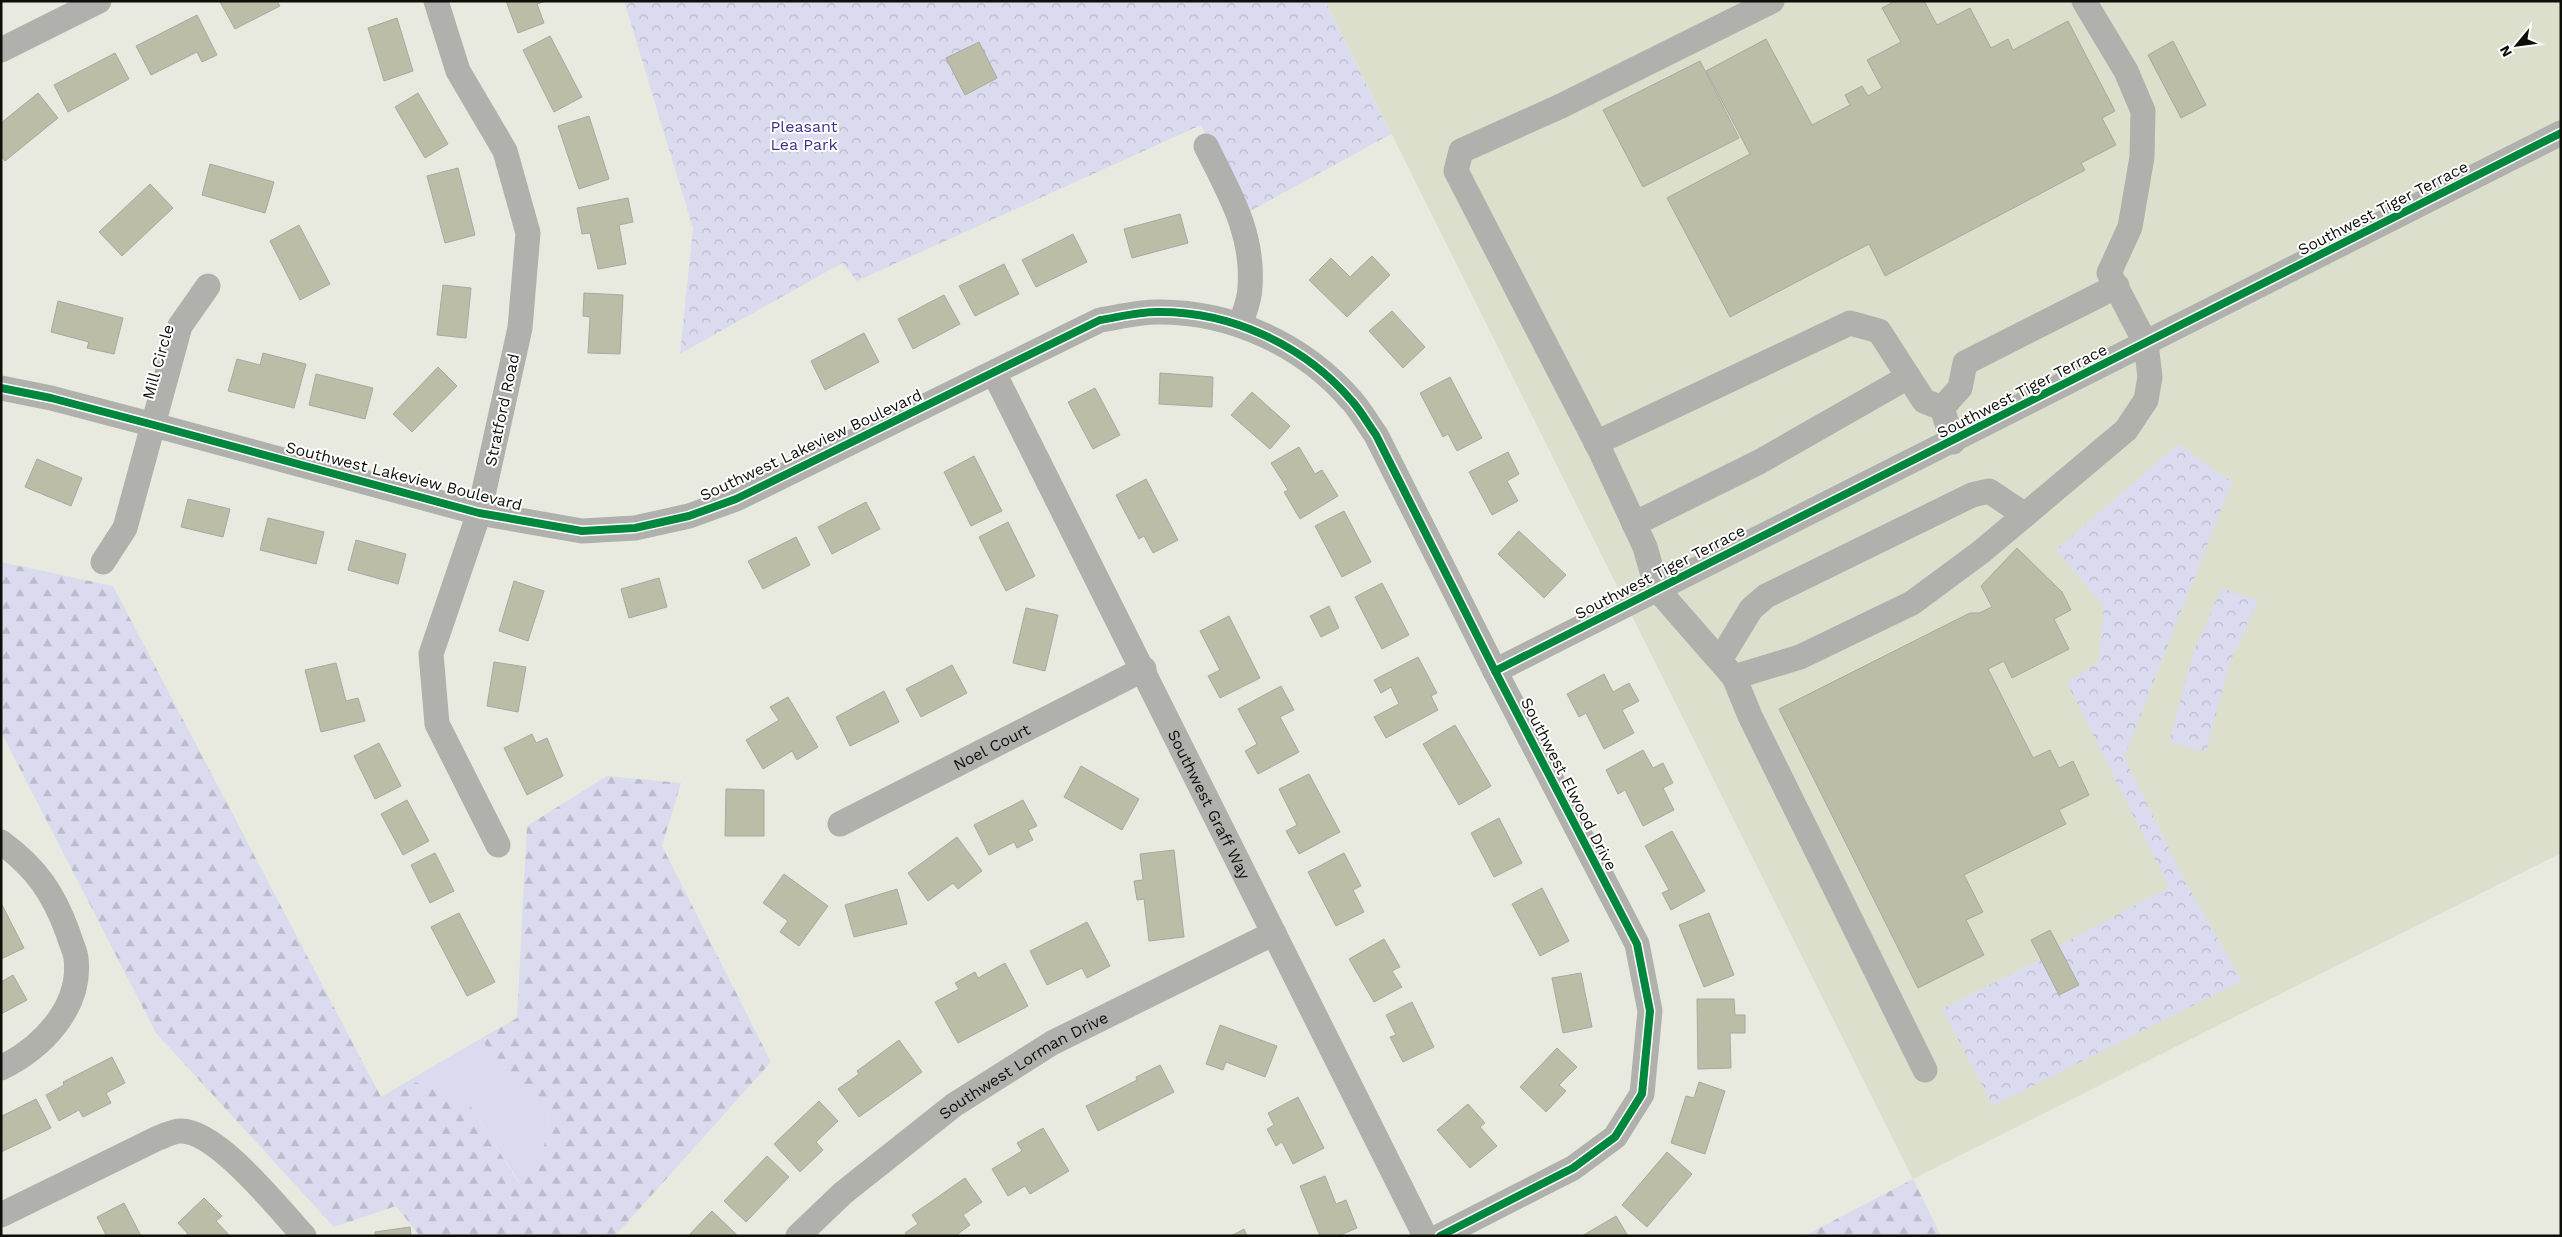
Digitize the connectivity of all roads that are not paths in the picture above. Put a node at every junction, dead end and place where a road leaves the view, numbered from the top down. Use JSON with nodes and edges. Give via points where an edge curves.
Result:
{"nodes":[{"id":1,"x":99,"y":1,"type":"edge"},
{"id":2,"x":436,"y":1,"type":"edge"},
{"id":3,"x":1772,"y":1,"type":"edge"},
{"id":4,"x":2084,"y":1,"type":"edge"},
{"id":5,"x":1,"y":50,"type":"edge"},
{"id":6,"x":2561,"y":133,"type":"edge"},
{"id":7,"x":1206,"y":146,"type":"dead end"},
{"id":8,"x":208,"y":286,"type":"dead end"},
{"id":9,"x":2117,"y":286,"type":"junction"},
{"id":10,"x":1240,"y":325,"type":"junction"},
{"id":11,"x":2146,"y":344,"type":"junction"},
{"id":12,"x":994,"y":372,"type":"junction"},
{"id":13,"x":1908,"y":377,"type":"junction"},
{"id":14,"x":1,"y":388,"type":"edge"},
{"id":15,"x":1942,"y":408,"type":"junction"},
{"id":16,"x":154,"y":425,"type":"junction"},
{"id":17,"x":1953,"y":442,"type":"junction"},
{"id":18,"x":1596,"y":443,"type":"junction"},
{"id":19,"x":479,"y":512,"type":"junction"},
{"id":20,"x":2025,"y":515,"type":"junction"},
{"id":21,"x":1634,"y":524,"type":"junction"},
{"id":22,"x":103,"y":562,"type":"dead end"},
{"id":23,"x":1657,"y":589,"type":"junction"},
{"id":24,"x":1727,"y":668,"type":"junction"},
{"id":25,"x":1144,"y":670,"type":"junction"},
{"id":26,"x":1495,"y":671,"type":"junction"},
{"id":27,"x":840,"y":824,"type":"dead end"},
{"id":28,"x":1,"y":842,"type":"edge"},
{"id":29,"x":498,"y":845,"type":"dead end"},
{"id":30,"x":1274,"y":933,"type":"junction"},
{"id":31,"x":1,"y":1068,"type":"edge"},
{"id":32,"x":1924,"y":1070,"type":"dead end"},
{"id":33,"x":1,"y":1215,"type":"edge"},
{"id":34,"x":304,"y":1236,"type":"edge"},
{"id":35,"x":798,"y":1236,"type":"edge"},
{"id":36,"x":1425,"y":1236,"type":"edge"},
{"id":37,"x":1440,"y":1236,"type":"edge"}],
"edges":[{"from":1,"to":5,"type":"street"},
{"from":2,"to":19,"type":"street","name":"Stratford Road","via":[[458,71],[506,152],[528,233],[520,328]]},
{"from":3,"to":18,"type":"street","via":[[1561,106],[1461,151],[1456,170]]},
{"from":4,"to":9,"type":"street","via":[[2126,71],[2144,111],[2142,157],[2130,227],[2109,272]]},
{"from":6,"to":11,"type":"street","name":"Southwest Tiger Terrace"},
{"from":7,"to":10,"type":"street","via":[[1244,224],[1250,256],[1250,289]]},
{"from":8,"to":16,"type":"street","name":"Mill Circle","via":[[180,326]]},
{"from":9,"to":11,"type":"street"},
{"from":9,"to":15,"type":"street","via":[[1965,363],[1960,388]]},
{"from":10,"to":12,"type":"street","name":"Southwest Lakeview Boulevard","via":[[1202,315],[1156,312],[1100,320]]},
{"from":10,"to":26,"type":"street","name":"Southwest Elwood Drive","via":[[1290,347],[1352,401],[1376,435]]},
{"from":11,"to":17,"type":"street","name":"Southwest Tiger Terrace"},
{"from":11,"to":20,"type":"street","via":[[2150,377],[2146,400],[2126,430]]},
{"from":12,"to":19,"type":"street","name":"Southwest Lakeview Boulevard","via":[[736,499],[690,516],[635,528],[582,531]]},
{"from":12,"to":25,"type":"street","name":"Southwest Graff Way"},
{"from":13,"to":15,"type":"street","via":[[1924,401]]},
{"from":13,"to":18,"type":"street","via":[[1879,331],[1850,323]]},
{"from":13,"to":21,"type":"street","via":[[1759,462]]},
{"from":14,"to":16,"type":"street","name":"Southwest Lakeview Boulevard"},
{"from":15,"to":17,"type":"street"},
{"from":16,"to":19,"type":"street","name":"Southwest Lakeview Boulevard"},
{"from":16,"to":22,"type":"street","name":"Mill Circle","via":[[125,528]]},
{"from":17,"to":23,"type":"street","name":"Southwest Tiger Terrace"},
{"from":18,"to":21,"type":"street"},
{"from":19,"to":29,"type":"street","name":"Stratford Road","via":[[431,654],[437,724]]},
{"from":20,"to":24,"type":"street","via":[[1912,603],[1800,657]]},
{"from":20,"to":24,"type":"street","via":[[1989,491],[1972,495],[1766,596],[1751,609]]},
{"from":21,"to":23,"type":"street"},
{"from":23,"to":24,"type":"street"},
{"from":23,"to":26,"type":"street","name":"Southwest Tiger Terrace"},
{"from":24,"to":32,"type":"street"},
{"from":25,"to":27,"type":"street","name":"Noel Court"},
{"from":25,"to":30,"type":"street","name":"Southwest Graff Way"},
{"from":26,"to":37,"type":"street","name":"Southwest Elwood Drive","via":[[1637,944],[1650,1020],[1642,1094],[1615,1137],[1573,1168]]},
{"from":28,"to":31,"type":"street","via":[[41,878],[62,918],[76,957],[75,984],[65,1010],[50,1033],[18,1060]]},
{"from":30,"to":35,"type":"street","name":"Southwest Lorman Drive","via":[[1052,1043],[954,1105],[842,1193]]},
{"from":30,"to":36,"type":"street","name":"Southwest Graff Way"},
{"from":33,"to":34,"type":"street","via":[[158,1138],[180,1131],[201,1135],[229,1156]]}]}
